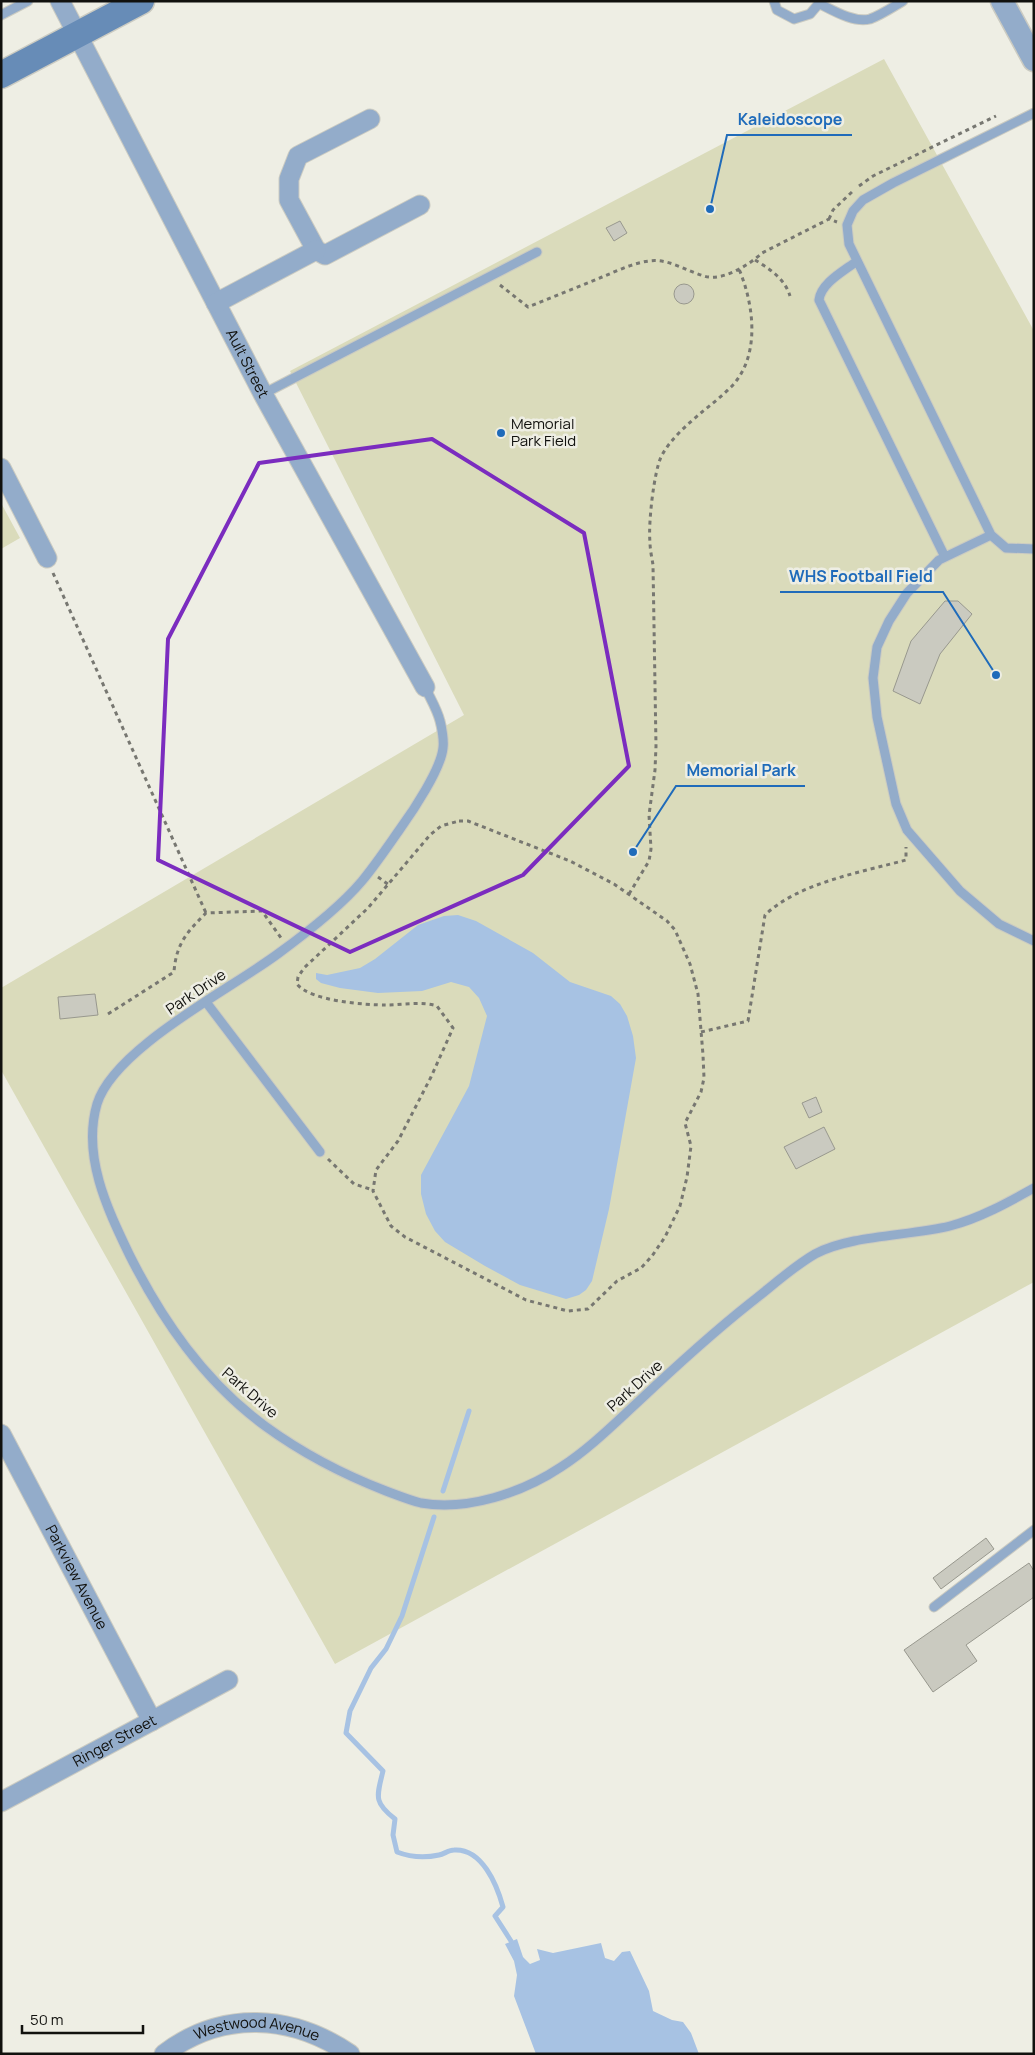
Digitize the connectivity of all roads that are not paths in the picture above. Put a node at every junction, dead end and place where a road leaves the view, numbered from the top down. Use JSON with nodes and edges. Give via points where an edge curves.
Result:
{"nodes":[{"id":1,"x":28,"y":1,"type":"edge"},
{"id":2,"x":60,"y":1,"type":"edge"},
{"id":3,"x":141,"y":1,"type":"edge"},
{"id":4,"x":774,"y":1,"type":"edge"},
{"id":5,"x":903,"y":1,"type":"edge"},
{"id":6,"x":1002,"y":1,"type":"edge"},
{"id":7,"x":821,"y":3,"type":"edge"},
{"id":8,"x":1,"y":15,"type":"edge"},
{"id":9,"x":77,"y":35,"type":"junction"},
{"id":10,"x":1034,"y":60,"type":"edge"},
{"id":11,"x":1,"y":75,"type":"edge"},
{"id":12,"x":1034,"y":113,"type":"edge"},
{"id":13,"x":370,"y":119,"type":"dead end"},
{"id":14,"x":420,"y":205,"type":"dead end"},
{"id":15,"x":316,"y":250,"type":"junction"},
{"id":16,"x":537,"y":252,"type":"dead end"},
{"id":17,"x":857,"y":261,"type":"junction"},
{"id":18,"x":216,"y":303,"type":"junction"},
{"id":19,"x":263,"y":394,"type":"junction"},
{"id":20,"x":1,"y":468,"type":"edge"},
{"id":21,"x":991,"y":535,"type":"junction"},
{"id":22,"x":1034,"y":549,"type":"edge"},
{"id":23,"x":945,"y":557,"type":"junction"},
{"id":24,"x":47,"y":558,"type":"road end"},
{"id":25,"x":425,"y":687,"type":"joint"},
{"id":26,"x":1034,"y":941,"type":"edge"},
{"id":27,"x":206,"y":1002,"type":"junction"},
{"id":28,"x":320,"y":1152,"type":"road end"},
{"id":29,"x":1034,"y":1188,"type":"edge"},
{"id":30,"x":1,"y":1434,"type":"edge"},
{"id":31,"x":1034,"y":1530,"type":"edge"},
{"id":32,"x":934,"y":1607,"type":"dead end"},
{"id":33,"x":228,"y":1680,"type":"dead end"},
{"id":34,"x":152,"y":1720,"type":"junction"},
{"id":35,"x":1,"y":1802,"type":"edge"},
{"id":36,"x":164,"y":2054,"type":"edge"},
{"id":37,"x":350,"y":2054,"type":"edge"}],
"edges":[{"from":1,"to":8,"type":"lane"},
{"from":2,"to":9,"type":"street","name":"Ault Street"},
{"from":3,"to":9,"type":"main road"},
{"from":4,"to":7,"type":"lane","via":[[777,10],[794,19],[810,14]]},
{"from":5,"to":7,"type":"lane","via":[[869,19],[838,14]]},
{"from":6,"to":10,"type":"street"},
{"from":9,"to":11,"type":"main road"},
{"from":9,"to":18,"type":"street","name":"Ault Street"},
{"from":12,"to":17,"type":"lane","via":[[863,200],[852,211],[847,225],[849,244]]},
{"from":13,"to":15,"type":"street","via":[[298,156],[289,179],[289,200]]},
{"from":14,"to":15,"type":"street","via":[[325,255]]},
{"from":15,"to":18,"type":"street"},
{"from":16,"to":19,"type":"lane"},
{"from":17,"to":21,"type":"lane"},
{"from":17,"to":23,"type":"lane","via":[[829,282],[820,292],[819,300]]},
{"from":18,"to":19,"type":"street","name":"Ault Street"},
{"from":19,"to":25,"type":"street","name":"Ault Street"},
{"from":20,"to":24,"type":"street"},
{"from":21,"to":22,"type":"lane","via":[[1006,548]]},
{"from":21,"to":23,"type":"lane"},
{"from":23,"to":26,"type":"lane","via":[[907,593],[876,647],[873,678],[877,716],[896,804],[907,830],[960,892],[999,924]]},
{"from":25,"to":27,"type":"lane","name":"Park Drive","via":[[440,720],[444,750],[420,802],[360,884],[288,946]]},
{"from":27,"to":28,"type":"lane"},
{"from":27,"to":29,"type":"lane","name":"Park Drive","via":[[128,1059],[110,1078],[98,1103],[93,1132],[95,1163],[110,1215],[140,1277],[179,1340],[224,1391],[250,1415],[312,1457],[362,1481],[420,1502],[474,1502],[531,1484],[562,1467],[712,1334],[816,1254],[836,1246],[950,1226],[984,1215]]},
{"from":30,"to":34,"type":"street","name":"Parkview Avenue"},
{"from":31,"to":32,"type":"lane"},
{"from":33,"to":34,"type":"street","name":"Ringer Street"},
{"from":34,"to":35,"type":"street","name":"Ringer Street"},
{"from":36,"to":37,"type":"street","name":"Westwood Avenue","via":[[213,2028],[260,2022],[307,2030],[332,2041]]}]}
